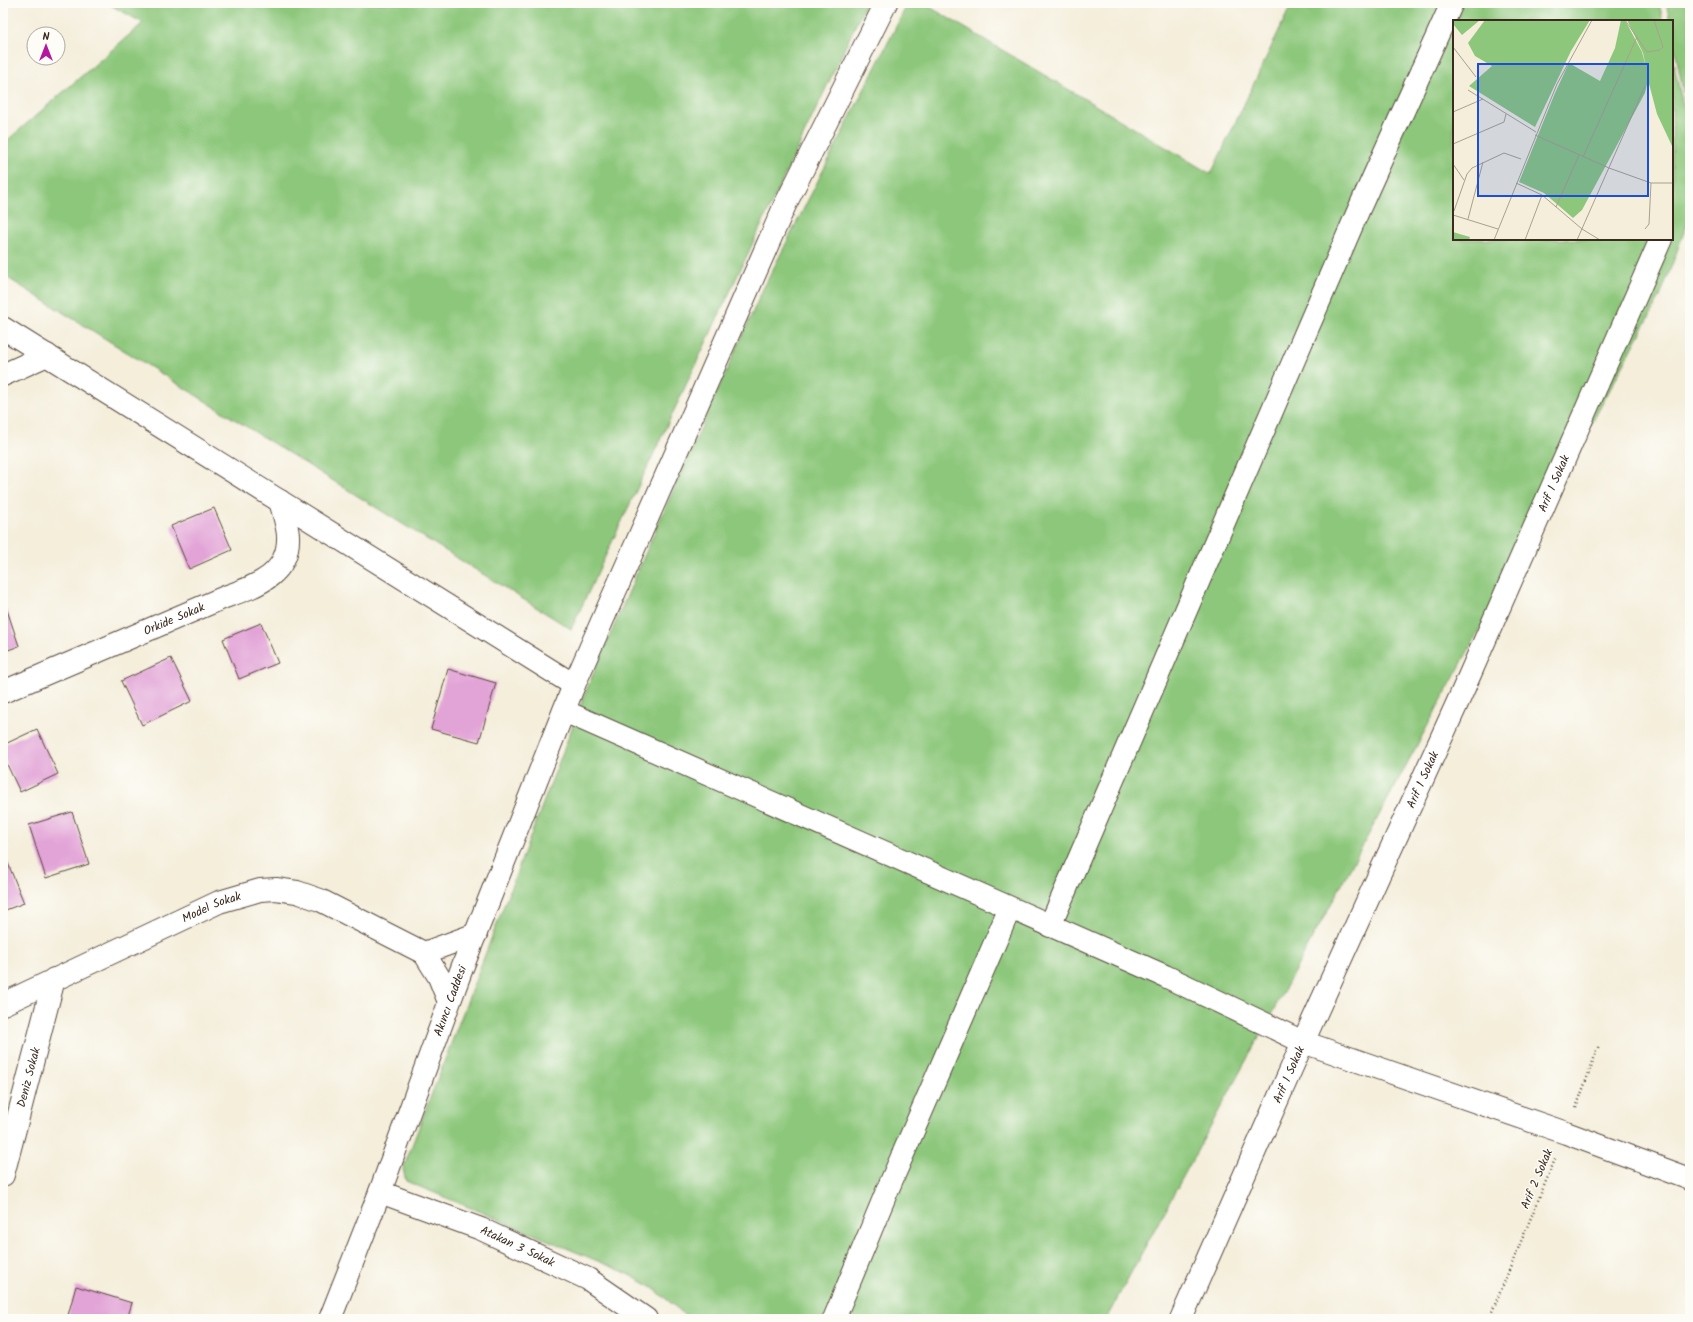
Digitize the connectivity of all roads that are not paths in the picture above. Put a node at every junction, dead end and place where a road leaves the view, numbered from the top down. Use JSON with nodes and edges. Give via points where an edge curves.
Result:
{"nodes":[{"id":1,"x":886,"y":3,"type":"edge"},
{"id":2,"x":1452,"y":3,"type":"edge"},
{"id":3,"x":1661,"y":240,"type":"edge"},
{"id":4,"x":3,"y":328,"type":"edge"},
{"id":5,"x":47,"y":355,"type":"junction"},
{"id":6,"x":3,"y":375,"type":"edge"},
{"id":7,"x":280,"y":501,"type":"junction"},
{"id":8,"x":574,"y":685,"type":"junction"},
{"id":9,"x":3,"y":692,"type":"edge"},
{"id":10,"x":564,"y":711,"type":"junction"},
{"id":11,"x":1010,"y":908,"type":"junction"},
{"id":12,"x":1050,"y":926,"type":"junction"},
{"id":13,"x":476,"y":934,"type":"junction"},
{"id":14,"x":424,"y":954,"type":"junction"},
{"id":15,"x":54,"y":979,"type":"junction"},
{"id":16,"x":450,"y":1002,"type":"junction"},
{"id":17,"x":3,"y":1004,"type":"edge"},
{"id":18,"x":1303,"y":1042,"type":"junction"},
{"id":19,"x":3,"y":1176,"type":"edge"},
{"id":20,"x":1690,"y":1179,"type":"edge"},
{"id":21,"x":380,"y":1192,"type":"junction"},
{"id":22,"x":638,"y":1316,"type":"edge"},
{"id":23,"x":330,"y":1319,"type":"edge"},
{"id":24,"x":834,"y":1319,"type":"edge"},
{"id":25,"x":1181,"y":1319,"type":"edge"}],
"edges":[{"from":1,"to":8,"type":"street","name":"Akıncı Caddesi","via":[[785,205]]},
{"from":2,"to":12,"type":"street","via":[[1356,216]]},
{"from":3,"to":18,"type":"street","name":"Arif 1 Sokak","via":[[1460,697]]},
{"from":4,"to":5,"type":"street"},
{"from":5,"to":6,"type":"street"},
{"from":5,"to":7,"type":"street"},
{"from":7,"to":8,"type":"street"},
{"from":7,"to":9,"type":"street","name":"Orkide Sokak","via":[[288,533],[288,550],[282,563],[258,585]]},
{"from":8,"to":10,"type":"street","name":"Akıncı Caddesi"},
{"from":10,"to":11,"type":"street"},
{"from":10,"to":13,"type":"street","name":"Akıncı Caddesi"},
{"from":11,"to":12,"type":"street"},
{"from":11,"to":24,"type":"street"},
{"from":12,"to":18,"type":"street","via":[[1165,976]]},
{"from":13,"to":14,"type":"street"},
{"from":13,"to":16,"type":"street","name":"Akıncı Caddesi"},
{"from":14,"to":15,"type":"street","name":"Model Sokak","via":[[314,898],[276,889],[260,890],[219,902]]},
{"from":14,"to":16,"type":"street"},
{"from":15,"to":17,"type":"street","name":"Model Sokak"},
{"from":15,"to":19,"type":"street","name":"Deniz Sokak"},
{"from":16,"to":21,"type":"street","name":"Akıncı Caddesi"},
{"from":18,"to":20,"type":"street"},
{"from":18,"to":25,"type":"street","name":"Arif 1 Sokak"},
{"from":21,"to":22,"type":"street","name":"Atakan 3 Sokak","via":[[481,1229],[588,1279]]},
{"from":21,"to":23,"type":"street","name":"Akıncı Caddesi"}]}
